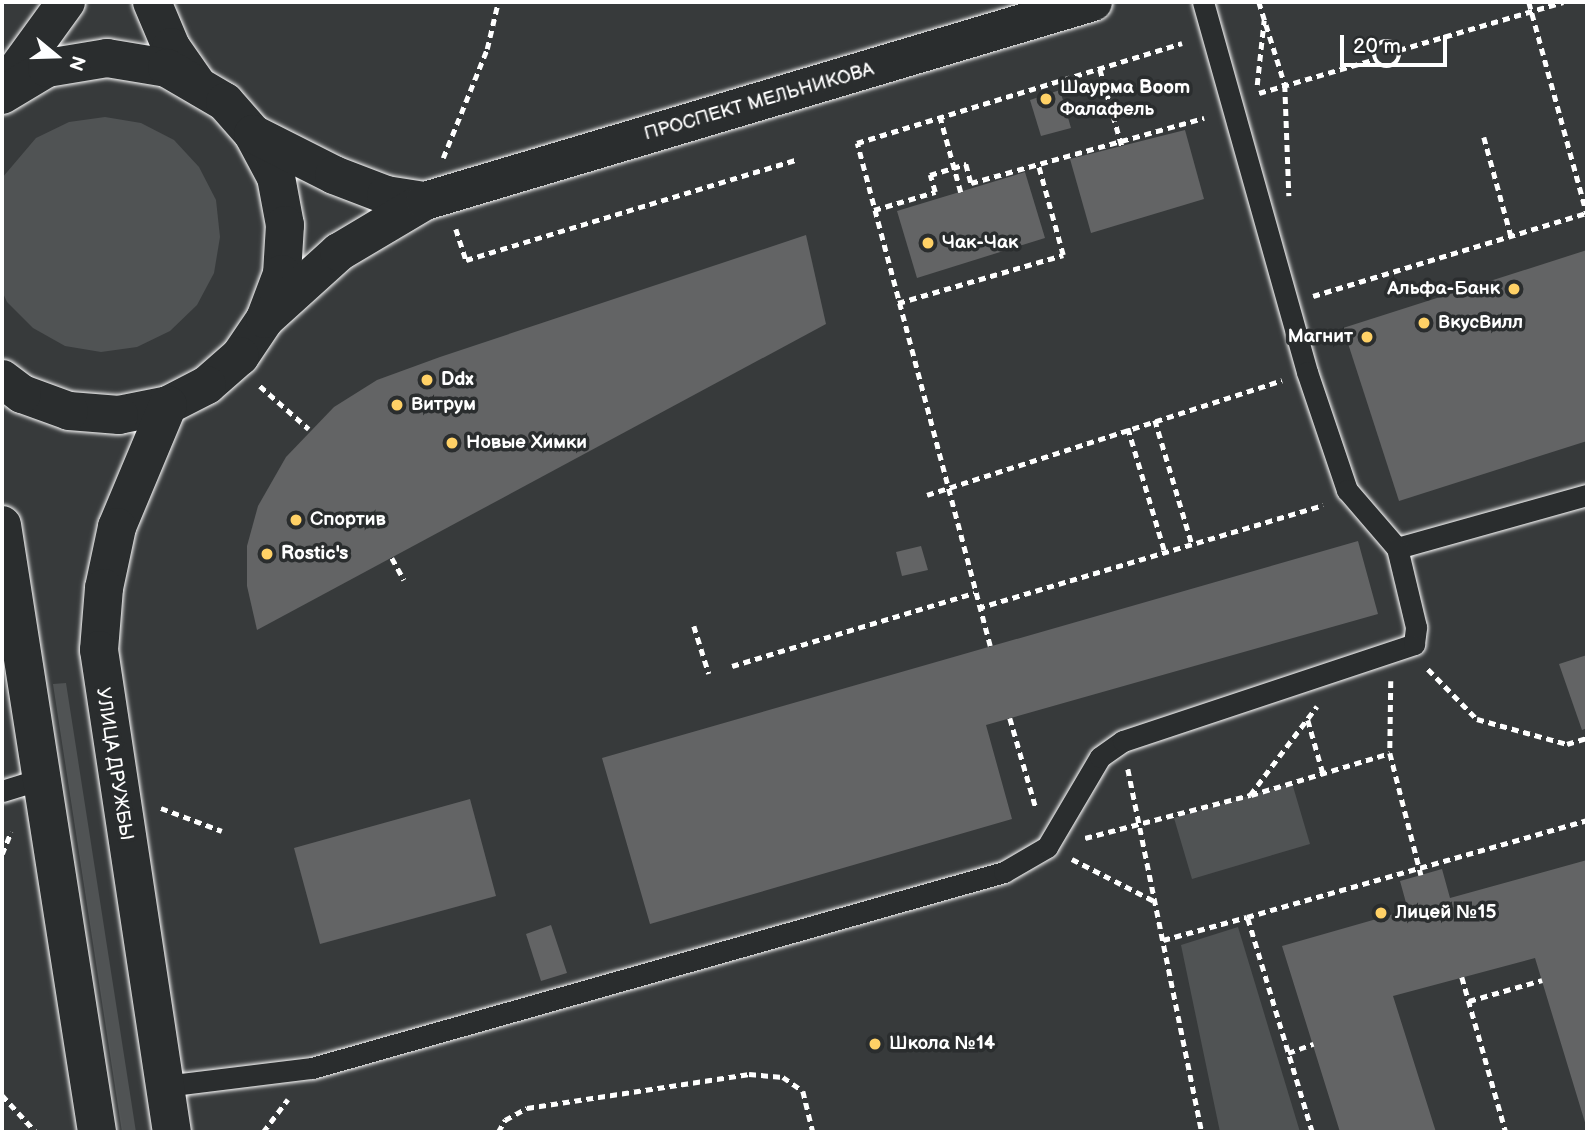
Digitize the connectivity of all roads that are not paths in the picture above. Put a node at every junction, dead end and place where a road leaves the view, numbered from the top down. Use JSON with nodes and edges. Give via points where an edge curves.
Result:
{"nodes":[{"id":1,"x":66,"y":2,"type":"edge"},
{"id":2,"x":152,"y":2,"type":"edge"},
{"id":3,"x":1093,"y":2,"type":"edge"},
{"id":4,"x":1203,"y":2,"type":"edge"},
{"id":5,"x":196,"y":83,"type":"junction"},
{"id":6,"x":2,"y":92,"type":"edge"},
{"id":7,"x":253,"y":134,"type":"junction"},
{"id":8,"x":438,"y":197,"type":"junction"},
{"id":9,"x":265,"y":319,"type":"junction"},
{"id":10,"x":2,"y":379,"type":"edge"},
{"id":11,"x":167,"y":405,"type":"junction"},
{"id":12,"x":1587,"y":495,"type":"edge"},
{"id":13,"x":2,"y":525,"type":"edge"},
{"id":14,"x":1397,"y":548,"type":"junction"},
{"id":15,"x":6,"y":559,"type":"edge"},
{"id":16,"x":44,"y":778,"type":"junction"},
{"id":17,"x":2,"y":791,"type":"edge"},
{"id":18,"x":165,"y":1086,"type":"junction"},
{"id":19,"x":97,"y":1132,"type":"edge"},
{"id":20,"x":172,"y":1132,"type":"edge"}],
"edges":[{"from":1,"to":6,"type":"main road"},
{"from":2,"to":5,"type":"main road","via":[[172,47]]},
{"from":3,"to":8,"type":"main road","name":"ПРОСПЕКТ МЕЛЬНИКОВА"},
{"from":4,"to":14,"type":"lane","via":[[1307,372],[1352,496]]},
{"from":5,"to":6,"type":"main road","via":[[167,68],[107,58],[47,68]]},
{"from":5,"to":7,"type":"main road","via":[[225,102]]},
{"from":7,"to":8,"type":"main road","name":"ПРОСПЕКТ МЕЛЬНИКОВА","via":[[386,195]]},
{"from":7,"to":9,"type":"main road","via":[[276,177],[285,225],[282,274]]},
{"from":8,"to":9,"type":"main road","name":"ПРОСПЕКТ МЕЛЬНИКОВА","via":[[339,252]]},
{"from":9,"to":11,"type":"main road","via":[[240,356],[207,385]]},
{"from":10,"to":11,"type":"main road","via":[[22,394],[69,411],[119,415]]},
{"from":11,"to":18,"type":"main road","name":"УЛИЦА ДРУЖБЫ","via":[[117,527],[104,588],[99,650],[113,766]]},
{"from":12,"to":14,"type":"lane"},
{"from":13,"to":15,"type":"main road"},
{"from":14,"to":18,"type":"lane","via":[[1416,627],[1414,643],[1123,741],[1100,757],[1047,847],[1004,872],[312,1068]]},
{"from":15,"to":16,"type":"main road"},
{"from":16,"to":17,"type":"lane"},
{"from":16,"to":19,"type":"main road"},
{"from":18,"to":20,"type":"main road","name":"УЛИЦА ДРУЖБЫ"}]}
